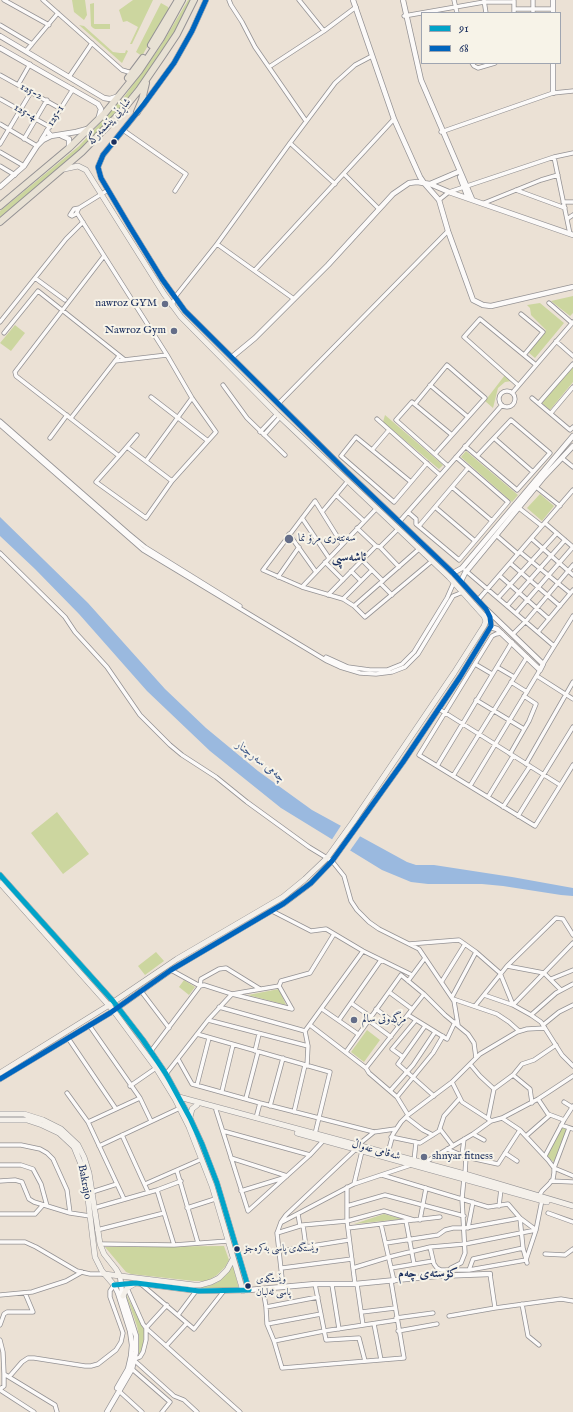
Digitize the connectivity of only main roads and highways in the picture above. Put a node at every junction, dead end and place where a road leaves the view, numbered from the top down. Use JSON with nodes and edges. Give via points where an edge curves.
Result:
{"nodes":[{"id":1,"x":178,"y":0,"type":"edge"},
{"id":2,"x":182,"y":0,"type":"edge"},
{"id":3,"x":194,"y":0,"type":"edge"},
{"id":4,"x":206,"y":0,"type":"edge"},
{"id":5,"x":148,"y":77,"type":"junction"},
{"id":6,"x":105,"y":112,"type":"junction"},
{"id":7,"x":137,"y":112,"type":"junction"},
{"id":8,"x":64,"y":169,"type":"junction"},
{"id":9,"x":0,"y":206,"type":"edge"},
{"id":10,"x":0,"y":222,"type":"edge"},
{"id":11,"x":168,"y":288,"type":"junction"},
{"id":12,"x":163,"y":293,"type":"junction"},
{"id":13,"x":181,"y":306,"type":"junction"},
{"id":14,"x":174,"y":308,"type":"junction"},
{"id":15,"x":340,"y":465,"type":"junction"},
{"id":16,"x":334,"y":469,"type":"junction"},
{"id":17,"x":347,"y":472,"type":"junction"},
{"id":18,"x":342,"y":477,"type":"junction"},
{"id":19,"x":455,"y":574,"type":"junction"},
{"id":20,"x":449,"y":577,"type":"junction"},
{"id":21,"x":454,"y":673,"type":"junction"},
{"id":22,"x":460,"y":677,"type":"junction"},
{"id":23,"x":357,"y":821,"type":"junction"},
{"id":24,"x":337,"y":849,"type":"junction"},
{"id":25,"x":0,"y":875,"type":"edge"},
{"id":26,"x":0,"y":883,"type":"edge"},
{"id":27,"x":111,"y":1003,"type":"junction"},
{"id":28,"x":115,"y":1009,"type":"junction"},
{"id":29,"x":33,"y":1056,"type":"junction"},
{"id":30,"x":0,"y":1073,"type":"edge"},
{"id":31,"x":0,"y":1079,"type":"edge"},
{"id":32,"x":180,"y":1104,"type":"junction"},
{"id":33,"x":197,"y":1105,"type":"junction"},
{"id":34,"x":2,"y":1117,"type":"edge"},
{"id":35,"x":190,"y":1118,"type":"junction"},
{"id":36,"x":358,"y":1149,"type":"junction"},
{"id":37,"x":413,"y":1163,"type":"junction"},
{"id":38,"x":464,"y":1176,"type":"junction"},
{"id":39,"x":541,"y":1198,"type":"junction"},
{"id":40,"x":573,"y":1206,"type":"edge"},
{"id":41,"x":573,"y":1210,"type":"edge"},
{"id":42,"x":101,"y":1246,"type":"junction"},
{"id":43,"x":94,"y":1251,"type":"junction"},
{"id":44,"x":233,"y":1259,"type":"junction"},
{"id":45,"x":104,"y":1274,"type":"junction"},
{"id":46,"x":120,"y":1276,"type":"junction"},
{"id":47,"x":246,"y":1278,"type":"junction"},
{"id":48,"x":240,"y":1280,"type":"junction"},
{"id":49,"x":137,"y":1283,"type":"junction"},
{"id":50,"x":243,"y":1291,"type":"junction"},
{"id":51,"x":123,"y":1296,"type":"road end"}],
"edges":[{"from":1,"to":6,"type":"highway","via":[[157,36]]},
{"from":2,"to":6,"type":"highway","name":"شاڕێی پێشمەرگە","via":[[139,71]]},
{"from":3,"to":5,"type":"highway","name":"شاڕێی پێشمەرگە","via":[[177,34]]},
{"from":4,"to":7,"type":"main road","via":[[174,64]]},
{"from":5,"to":7,"type":"highway"},
{"from":5,"to":8,"type":"highway","name":"شاڕێی پێشمەرگە","via":[[103,132]]},
{"from":6,"to":9,"type":"highway","name":"شاڕێی پێشمەرگە","via":[[69,148]]},
{"from":7,"to":11,"type":"main road","via":[[105,152],[98,167],[101,178]]},
{"from":8,"to":10,"type":"highway","name":"شاڕێی پێشمەرگە"},
{"from":8,"to":12,"type":"main road","via":[[83,167]]},
{"from":11,"to":12,"type":"main road"},
{"from":11,"to":13,"type":"main road"},
{"from":12,"to":14,"type":"main road"},
{"from":13,"to":14,"type":"main road"},
{"from":13,"to":15,"type":"main road"},
{"from":14,"to":16,"type":"main road"},
{"from":15,"to":16,"type":"main road","via":[[338,469]]},
{"from":15,"to":17,"type":"main road"},
{"from":16,"to":18,"type":"main road"},
{"from":17,"to":18,"type":"main road","via":[[342,473]]},
{"from":17,"to":19,"type":"main road"},
{"from":18,"to":20,"type":"main road"},
{"from":19,"to":20,"type":"main road","via":[[452,578]]},
{"from":19,"to":22,"type":"main road","via":[[486,609],[491,620],[490,627]]},
{"from":20,"to":21,"type":"main road","via":[[486,621]]},
{"from":21,"to":22,"type":"main road"},
{"from":21,"to":23,"type":"main road"},
{"from":22,"to":23,"type":"main road","via":[[403,762]]},
{"from":23,"to":24,"type":"main road"},
{"from":24,"to":27,"type":"main road","via":[[283,897],[177,959]]},
{"from":24,"to":28,"type":"main road","via":[[332,861],[297,895],[171,970]]},
{"from":25,"to":27,"type":"main road"},
{"from":26,"to":27,"type":"main road"},
{"from":27,"to":28,"type":"main road"},
{"from":27,"to":29,"type":"main road"},
{"from":28,"to":29,"type":"main road"},
{"from":28,"to":32,"type":"main road"},
{"from":28,"to":32,"type":"main road","via":[[151,1051],[166,1074]]},
{"from":29,"to":30,"type":"main road"},
{"from":29,"to":31,"type":"main road"},
{"from":32,"to":33,"type":"main road","name":"شەقامی عەواڵ"},
{"from":32,"to":35,"type":"main road"},
{"from":32,"to":36,"type":"main road","name":"شەقامی عەواڵ","via":[[256,1118]]},
{"from":32,"to":44,"type":"main road","via":[[202,1159]]},
{"from":33,"to":35,"type":"main road","via":[[192,1109]]},
{"from":33,"to":36,"type":"main road","name":"شەقامی عەواڵ"},
{"from":34,"to":42,"type":"main road","via":[[20,1114],[31,1116],[51,1123],[76,1142],[89,1173]]},
{"from":34,"to":43,"type":"main road","name":"Bakrajo","via":[[42,1124],[59,1133],[74,1147],[85,1174]]},
{"from":35,"to":47,"type":"main road","via":[[216,1183]]},
{"from":36,"to":37,"type":"main road","name":"شەقامی عەواڵ"},
{"from":36,"to":37,"type":"main road","name":"شەقامی عەواڵ","via":[[388,1154]]},
{"from":37,"to":38,"type":"main road","name":"شەقامی عەواڵ"},
{"from":38,"to":39,"type":"main road","name":"شەقامی عەواڵ"},
{"from":38,"to":39,"type":"main road","name":"شەقامی عەواڵ"},
{"from":39,"to":40,"type":"main road","name":"شەقامی عەواڵ"},
{"from":39,"to":41,"type":"main road","name":"شەقامی عەواڵ"},
{"from":42,"to":43,"type":"main road"},
{"from":42,"to":46,"type":"main road"},
{"from":43,"to":45,"type":"main road","name":"Bakrajo"},
{"from":44,"to":46,"type":"main road","via":[[219,1278],[194,1285]]},
{"from":44,"to":48,"type":"main road"},
{"from":45,"to":46,"type":"main road"},
{"from":45,"to":49,"type":"main road","name":"Bakrajo","via":[[114,1284]]},
{"from":47,"to":48,"type":"main road"},
{"from":47,"to":50,"type":"main road","via":[[249,1290]]},
{"from":48,"to":50,"type":"main road"},
{"from":49,"to":50,"type":"main road","via":[[196,1291]]},
{"from":49,"to":51,"type":"main road","via":[[126,1288]]}]}
